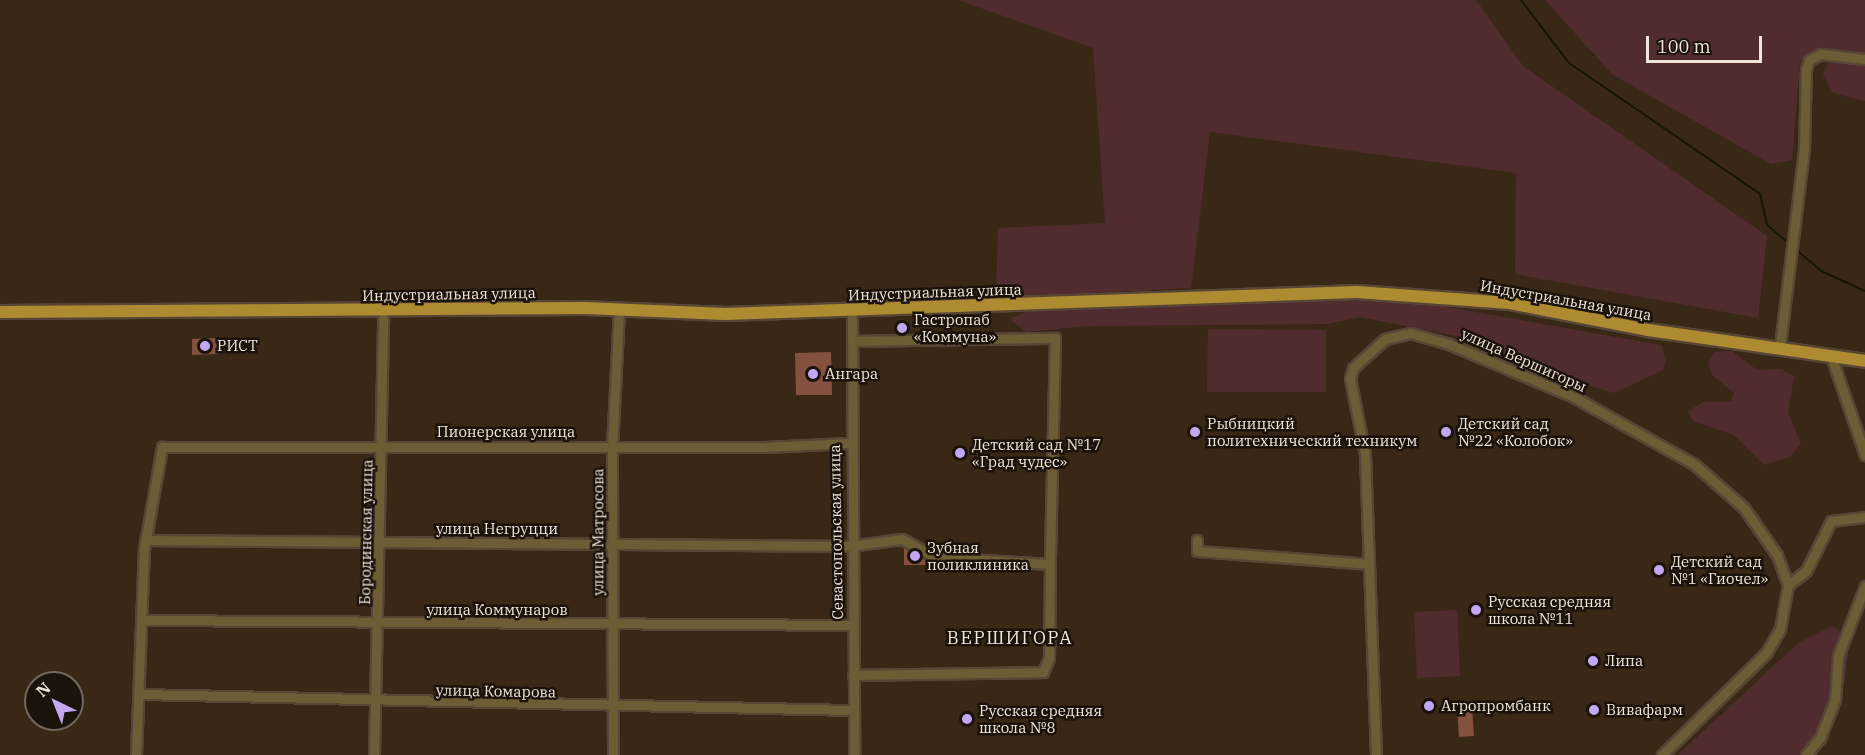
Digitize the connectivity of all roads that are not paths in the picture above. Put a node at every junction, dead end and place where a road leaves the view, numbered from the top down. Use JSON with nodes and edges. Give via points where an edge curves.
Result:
{"nodes":[{"id":1,"x":1865,"y":59,"type":"edge"},
{"id":2,"x":619,"y":309,"type":"junction"},
{"id":3,"x":383,"y":310,"type":"junction"},
{"id":4,"x":852,"y":310,"type":"junction"},
{"id":5,"x":0,"y":312,"type":"edge"},
{"id":6,"x":853,"y":341,"type":"junction"},
{"id":7,"x":1780,"y":345,"type":"junction"},
{"id":8,"x":1831,"y":356,"type":"junction"},
{"id":9,"x":1865,"y":361,"type":"edge"},
{"id":10,"x":849,"y":443,"type":"junction"},
{"id":11,"x":383,"y":446,"type":"junction"},
{"id":12,"x":612,"y":448,"type":"junction"},
{"id":13,"x":1865,"y":455,"type":"edge"},
{"id":14,"x":1865,"y":517,"type":"edge"},
{"id":15,"x":146,"y":540,"type":"junction"},
{"id":16,"x":1197,"y":540,"type":"dead end"},
{"id":17,"x":612,"y":544,"type":"junction"},
{"id":18,"x":379,"y":545,"type":"junction"},
{"id":19,"x":849,"y":546,"type":"junction"},
{"id":20,"x":1050,"y":564,"type":"junction"},
{"id":21,"x":1368,"y":564,"type":"junction"},
{"id":22,"x":1788,"y":585,"type":"junction"},
{"id":23,"x":1865,"y":586,"type":"edge"},
{"id":24,"x":141,"y":620,"type":"junction"},
{"id":25,"x":379,"y":624,"type":"junction"},
{"id":26,"x":852,"y":625,"type":"junction"},
{"id":27,"x":613,"y":626,"type":"junction"},
{"id":28,"x":853,"y":675,"type":"junction"},
{"id":29,"x":140,"y":694,"type":"junction"},
{"id":30,"x":377,"y":704,"type":"junction"},
{"id":31,"x":612,"y":708,"type":"junction"},
{"id":32,"x":853,"y":710,"type":"junction"},
{"id":33,"x":136,"y":755,"type":"edge"},
{"id":34,"x":374,"y":755,"type":"edge"},
{"id":35,"x":613,"y":755,"type":"edge"},
{"id":36,"x":854,"y":755,"type":"edge"},
{"id":37,"x":1376,"y":755,"type":"edge"},
{"id":38,"x":1662,"y":755,"type":"edge"},
{"id":39,"x":1806,"y":755,"type":"edge"}],
"edges":[{"from":1,"to":7,"type":"street","via":[[1836,53],[1809,60]]},
{"from":2,"to":3,"type":"main road","name":"Индустриальная улица"},
{"from":2,"to":4,"type":"main road","name":"Индустриальная улица","via":[[725,314]]},
{"from":2,"to":12,"type":"street","name":"улица Матросова"},
{"from":3,"to":5,"type":"main road","name":"Индустриальная улица"},
{"from":3,"to":11,"type":"street","name":"Бородинская улица"},
{"from":4,"to":6,"type":"street","name":"Севастопольская улица"},
{"from":4,"to":7,"type":"main road","name":"Индустриальная улица","via":[[1358,292],[1510,303],[1648,330]]},
{"from":6,"to":10,"type":"street","name":"Севастопольская улица"},
{"from":6,"to":20,"type":"street","via":[[1055,338]]},
{"from":7,"to":8,"type":"main road","name":"Индустриальная улица"},
{"from":8,"to":9,"type":"main road","name":"Индустриальная улица"},
{"from":8,"to":13,"type":"street"},
{"from":10,"to":12,"type":"street","name":"Пионерская улица"},
{"from":10,"to":19,"type":"street","name":"Севастопольская улица"},
{"from":11,"to":12,"type":"street","name":"Пионерская улица"},
{"from":11,"to":15,"type":"street","name":"Пионерская улица","via":[[162,447]]},
{"from":11,"to":18,"type":"street","name":"Бородинская улица"},
{"from":12,"to":17,"type":"street","name":"улица Матросова"},
{"from":14,"to":22,"type":"street","via":[[1828,524],[1806,571]]},
{"from":15,"to":18,"type":"street","name":"улица Негруцци"},
{"from":15,"to":24,"type":"street"},
{"from":16,"to":21,"type":"street","via":[[1197,551]]},
{"from":17,"to":18,"type":"street","name":"улица Негруцци"},
{"from":17,"to":19,"type":"street","name":"улица Негруцци"},
{"from":17,"to":27,"type":"street","name":"улица Матросова"},
{"from":18,"to":25,"type":"street","name":"Бородинская улица"},
{"from":19,"to":20,"type":"street","name":"улица Негруцци","via":[[902,539],[934,557]]},
{"from":19,"to":26,"type":"street","name":"Севастопольская улица"},
{"from":20,"to":28,"type":"street","via":[[1049,658],[1043,672]]},
{"from":21,"to":22,"type":"street","name":"улица Вершигоры","via":[[1365,454],[1350,378],[1380,343],[1410,333],[1449,344],[1574,397],[1694,464],[1744,508],[1777,555]]},
{"from":21,"to":37,"type":"street","name":"улица Вершигоры"},
{"from":22,"to":38,"type":"street","via":[[1780,629],[1766,652]]},
{"from":23,"to":39,"type":"street","via":[[1838,656],[1835,700],[1820,738]]},
{"from":24,"to":25,"type":"street","name":"улица Коммунаров"},
{"from":24,"to":29,"type":"street"},
{"from":25,"to":27,"type":"street","name":"улица Коммунаров"},
{"from":25,"to":30,"type":"street","name":"Бородинская улица"},
{"from":26,"to":27,"type":"street","name":"улица Коммунаров"},
{"from":26,"to":28,"type":"street","name":"Севастопольская улица"},
{"from":27,"to":31,"type":"street","name":"улица Матросова"},
{"from":28,"to":32,"type":"street","name":"Севастопольская улица"},
{"from":29,"to":30,"type":"street","name":"улица Комарова"},
{"from":29,"to":33,"type":"street"},
{"from":30,"to":31,"type":"street","name":"улица Комарова"},
{"from":30,"to":34,"type":"street","name":"Бородинская улица"},
{"from":31,"to":32,"type":"street","name":"улица Комарова"},
{"from":31,"to":35,"type":"street","name":"улица Матросова"},
{"from":32,"to":36,"type":"street","name":"Севастопольская улица"}]}
